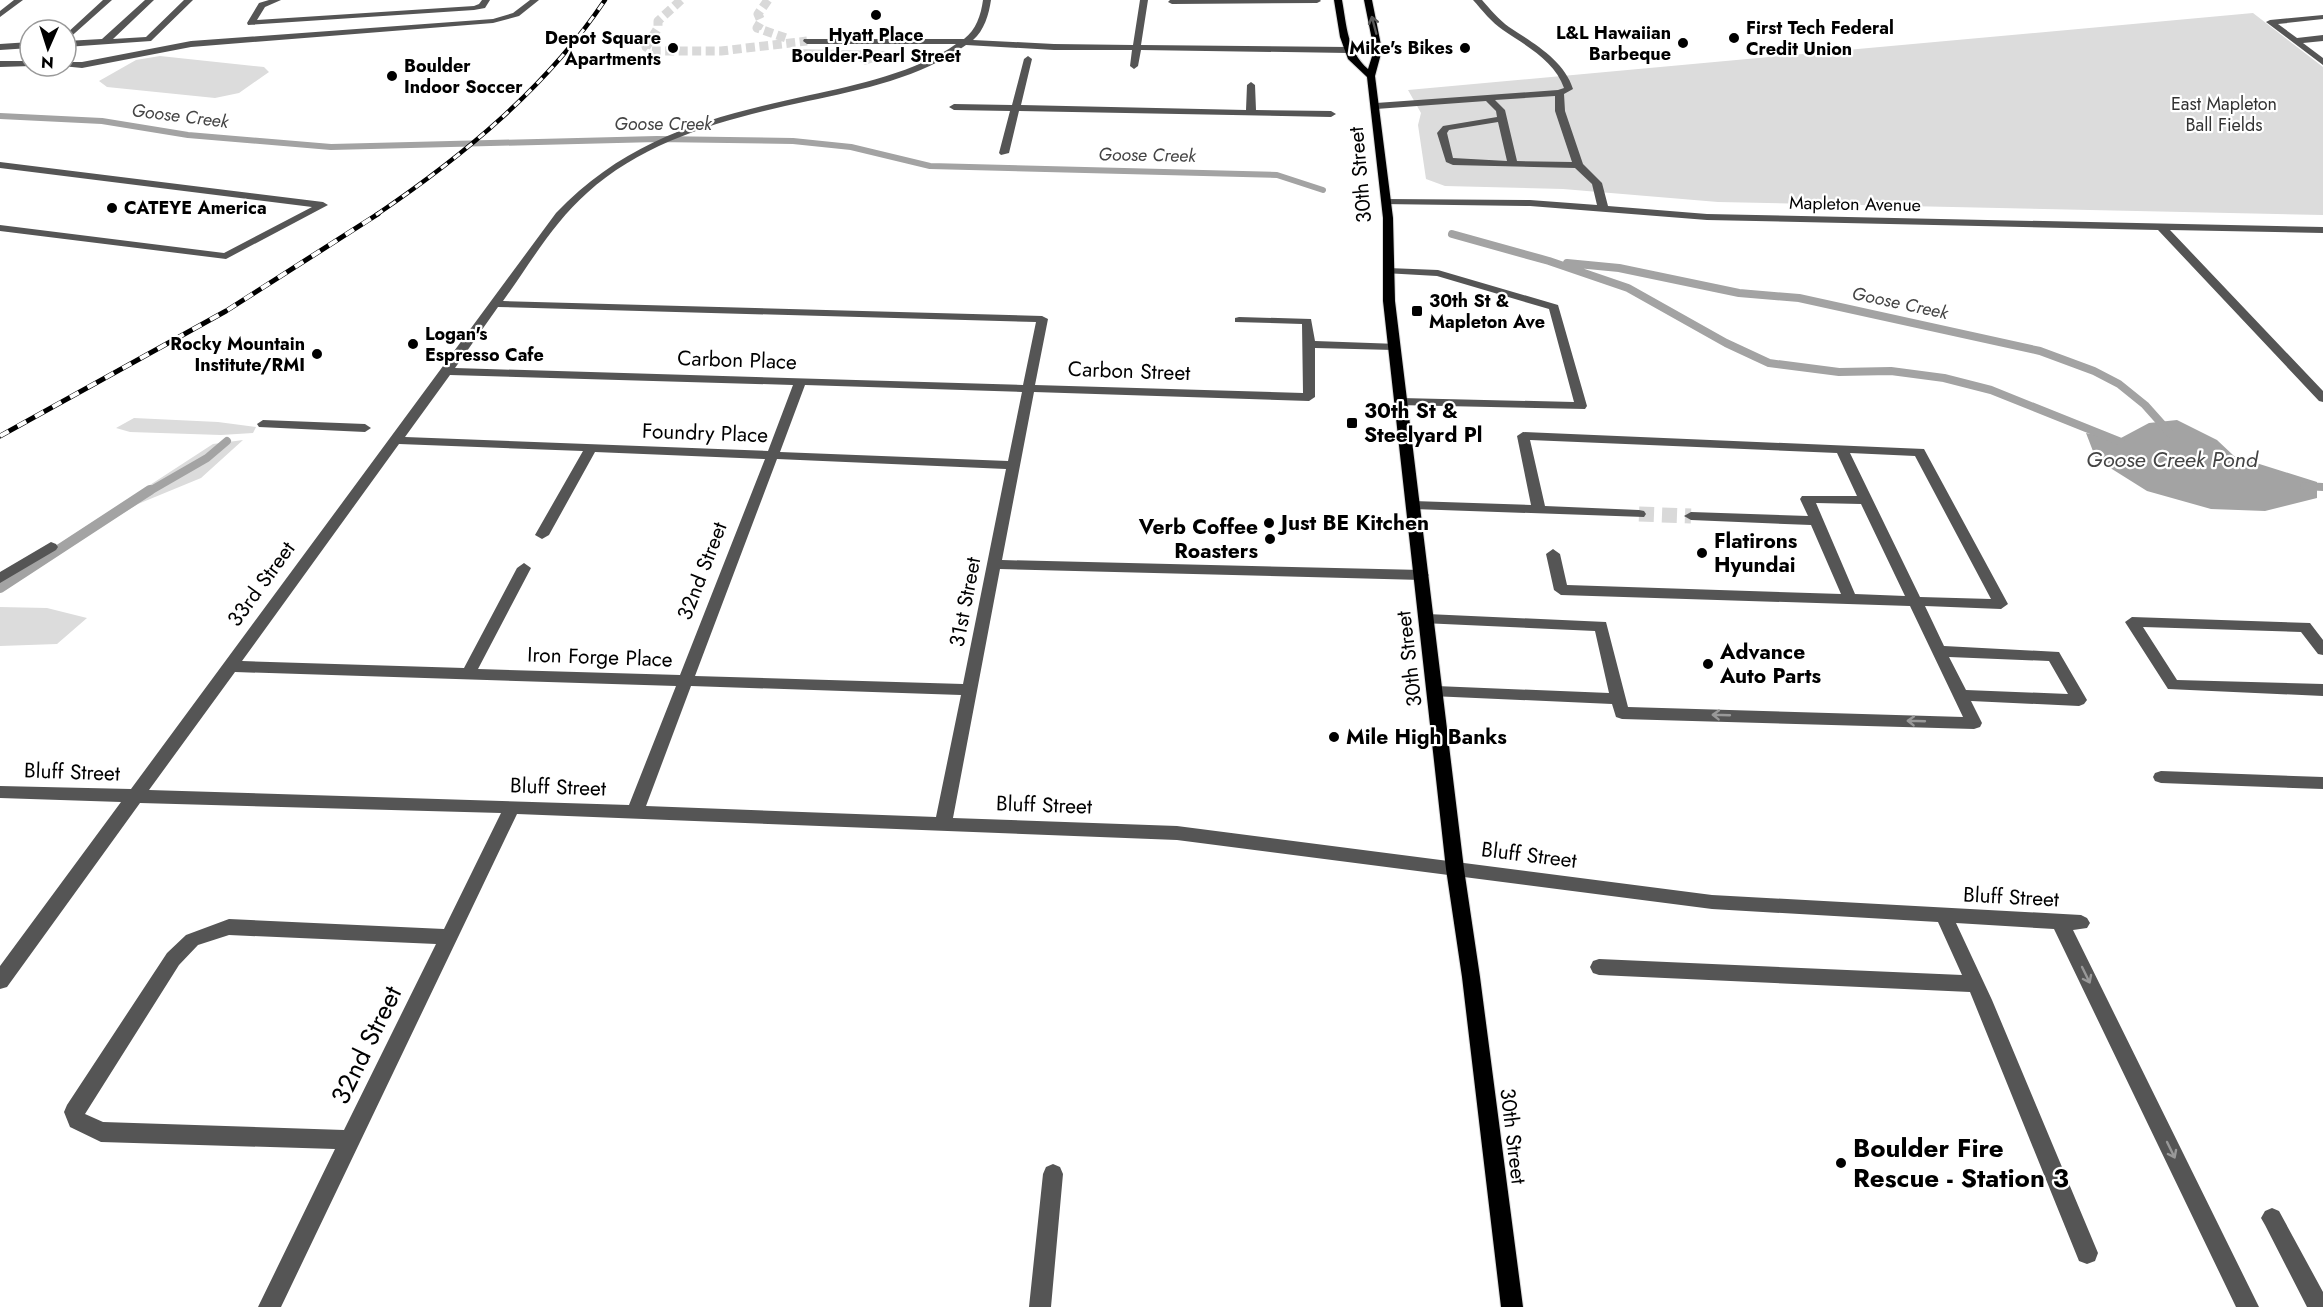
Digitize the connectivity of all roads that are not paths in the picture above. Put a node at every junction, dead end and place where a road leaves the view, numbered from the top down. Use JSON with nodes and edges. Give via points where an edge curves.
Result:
{"nodes":[{"id":1,"x":19,"y":0,"type":"edge"},
{"id":2,"x":108,"y":0,"type":"edge"},
{"id":3,"x":150,"y":0,"type":"edge"},
{"id":4,"x":189,"y":0,"type":"edge"},
{"id":5,"x":277,"y":0,"type":"edge"},
{"id":6,"x":486,"y":0,"type":"edge"},
{"id":7,"x":536,"y":0,"type":"edge"},
{"id":8,"x":987,"y":0,"type":"edge"},
{"id":9,"x":1144,"y":0,"type":"edge"},
{"id":10,"x":1338,"y":0,"type":"edge"},
{"id":11,"x":1368,"y":0,"type":"edge"},
{"id":12,"x":1477,"y":0,"type":"edge"},
{"id":13,"x":1317,"y":1,"type":"edge"},
{"id":14,"x":1172,"y":2,"type":"dead end"},
{"id":15,"x":0,"y":15,"type":"edge"},
{"id":16,"x":2323,"y":17,"type":"edge"},
{"id":17,"x":78,"y":27,"type":"edge"},
{"id":18,"x":2323,"y":38,"type":"edge"},
{"id":19,"x":807,"y":40,"type":"tunnel mouth"},
{"id":20,"x":965,"y":41,"type":"junction"},
{"id":21,"x":2294,"y":41,"type":"junction"},
{"id":22,"x":104,"y":42,"type":"junction"},
{"id":23,"x":78,"y":43,"type":"edge"},
{"id":24,"x":18,"y":46,"type":"edge"},
{"id":25,"x":0,"y":47,"type":"edge"},
{"id":26,"x":18,"y":47,"type":"edge"},
{"id":27,"x":1136,"y":48,"type":"junction"},
{"id":28,"x":1348,"y":50,"type":"junction"},
{"id":29,"x":1028,"y":59,"type":"dead end"},
{"id":30,"x":2323,"y":62,"type":"edge"},
{"id":31,"x":0,"y":63,"type":"edge"},
{"id":32,"x":18,"y":64,"type":"edge"},
{"id":33,"x":78,"y":65,"type":"edge"},
{"id":34,"x":1134,"y":66,"type":"dead end"},
{"id":35,"x":1371,"y":76,"type":"junction"},
{"id":36,"x":1251,"y":85,"type":"dead end"},
{"id":37,"x":1560,"y":93,"type":"junction"},
{"id":38,"x":1488,"y":98,"type":"junction"},
{"id":39,"x":954,"y":106,"type":"dead end"},
{"id":40,"x":1376,"y":106,"type":"junction"},
{"id":41,"x":1016,"y":107,"type":"junction"},
{"id":42,"x":1251,"y":112,"type":"junction"},
{"id":43,"x":1331,"y":114,"type":"dead end"},
{"id":44,"x":1502,"y":119,"type":"junction"},
{"id":45,"x":1004,"y":153,"type":"dead end"},
{"id":46,"x":1513,"y":164,"type":"junction"},
{"id":47,"x":0,"y":165,"type":"edge"},
{"id":48,"x":1578,"y":165,"type":"junction"},
{"id":49,"x":1386,"y":202,"type":"junction"},
{"id":50,"x":1603,"y":208,"type":"junction"},
{"id":51,"x":2161,"y":227,"type":"junction"},
{"id":52,"x":0,"y":228,"type":"edge"},
{"id":53,"x":2323,"y":230,"type":"edge"},
{"id":54,"x":1388,"y":272,"type":"junction"},
{"id":55,"x":495,"y":304,"type":"junction"},
{"id":56,"x":1239,"y":320,"type":"dead end"},
{"id":57,"x":1309,"y":344,"type":"junction"},
{"id":58,"x":1394,"y":346,"type":"junction"},
{"id":59,"x":446,"y":371,"type":"junction"},
{"id":60,"x":801,"y":381,"type":"junction"},
{"id":61,"x":1028,"y":388,"type":"junction"},
{"id":62,"x":2323,"y":398,"type":"edge"},
{"id":63,"x":1401,"y":402,"type":"junction"},
{"id":64,"x":263,"y":424,"type":"dead end"},
{"id":65,"x":365,"y":428,"type":"dead end"},
{"id":66,"x":395,"y":440,"type":"junction"},
{"id":67,"x":591,"y":448,"type":"junction"},
{"id":68,"x":1842,"y":449,"type":"junction"},
{"id":69,"x":773,"y":455,"type":"junction"},
{"id":70,"x":1012,"y":465,"type":"junction"},
{"id":71,"x":1866,"y":500,"type":"junction"},
{"id":72,"x":1413,"y":506,"type":"junction"},
{"id":73,"x":1539,"y":510,"type":"junction"},
{"id":74,"x":1639,"y":514,"type":"tunnel mouth"},
{"id":75,"x":1691,"y":516,"type":"tunnel mouth"},
{"id":76,"x":1816,"y":521,"type":"junction"},
{"id":77,"x":542,"y":535,"type":"dead end"},
{"id":78,"x":51,"y":547,"type":"dead end"},
{"id":79,"x":1553,"y":554,"type":"dead end"},
{"id":80,"x":994,"y":564,"type":"junction"},
{"id":81,"x":524,"y":568,"type":"dead end"},
{"id":82,"x":1422,"y":575,"type":"junction"},
{"id":83,"x":0,"y":578,"type":"edge"},
{"id":84,"x":1850,"y":599,"type":"junction"},
{"id":85,"x":1915,"y":601,"type":"junction"},
{"id":86,"x":1427,"y":619,"type":"junction"},
{"id":87,"x":2323,"y":650,"type":"edge"},
{"id":88,"x":1940,"y":651,"type":"junction"},
{"id":89,"x":229,"y":666,"type":"junction"},
{"id":90,"x":468,"y":674,"type":"junction"},
{"id":91,"x":686,"y":681,"type":"junction"},
{"id":92,"x":969,"y":690,"type":"junction"},
{"id":93,"x":2323,"y":690,"type":"edge"},
{"id":94,"x":1436,"y":692,"type":"junction"},
{"id":95,"x":1961,"y":695,"type":"junction"},
{"id":96,"x":1619,"y":699,"type":"junction"},
{"id":97,"x":2161,"y":777,"type":"dead end"},
{"id":98,"x":2323,"y":783,"type":"edge"},
{"id":99,"x":0,"y":792,"type":"edge"},
{"id":100,"x":135,"y":797,"type":"junction"},
{"id":101,"x":512,"y":807,"type":"junction"},
{"id":102,"x":635,"y":812,"type":"junction"},
{"id":103,"x":943,"y":824,"type":"junction"},
{"id":104,"x":1455,"y":869,"type":"junction"},
{"id":105,"x":1944,"y":916,"type":"junction"},
{"id":106,"x":2060,"y":922,"type":"junction"},
{"id":107,"x":2081,"y":923,"type":"dead end"},
{"id":108,"x":449,"y":937,"type":"junction"},
{"id":109,"x":1599,"y":967,"type":"dead end"},
{"id":110,"x":0,"y":981,"type":"edge"},
{"id":111,"x":1976,"y":984,"type":"junction"},
{"id":112,"x":351,"y":1140,"type":"junction"},
{"id":113,"x":1053,"y":1173,"type":"dead end"},
{"id":114,"x":2272,"y":1218,"type":"dead end"},
{"id":115,"x":2087,"y":1253,"type":"dead end"},
{"id":116,"x":269,"y":1307,"type":"edge"},
{"id":117,"x":1040,"y":1307,"type":"edge"},
{"id":118,"x":1512,"y":1307,"type":"edge"},
{"id":119,"x":2248,"y":1307,"type":"edge"},
{"id":120,"x":2319,"y":1307,"type":"edge"}],
"edges":[{"from":1,"to":15,"type":"street"},
{"from":2,"to":17,"type":"street"},
{"from":3,"to":22,"type":"street"},
{"from":4,"to":22,"type":"street","via":[[148,39]]},
{"from":5,"to":6,"type":"street","via":[[262,5],[251,23],[474,8]]},
{"from":7,"to":33,"type":"street","via":[[525,10],[493,21],[191,44]]},
{"from":8,"to":20,"type":"street","via":[[980,26]]},
{"from":9,"to":27,"type":"street"},
{"from":10,"to":28,"type":"main road"},
{"from":35,"to":11,"type":"main road","name":"30th Street","one_way":true,"via":[[1378,50]]},
{"from":12,"to":37,"type":"street","via":[[1505,28],[1539,50],[1566,80],[1569,89]]},
{"from":13,"to":14,"type":"street"},
{"from":16,"to":21,"type":"street","via":[[2270,22]]},
{"from":18,"to":21,"type":"street"},
{"from":19,"to":20,"type":"street"},
{"from":20,"to":27,"type":"street"},
{"from":20,"to":55,"type":"street","name":"33rd Street","via":[[939,57],[873,83],[691,128],[634,155],[575,199]]},
{"from":21,"to":30,"type":"street"},
{"from":22,"to":23,"type":"street"},
{"from":24,"to":25,"type":"street"},
{"from":26,"to":31,"type":"street"},
{"from":27,"to":28,"type":"street"},
{"from":27,"to":34,"type":"street"},
{"from":28,"to":35,"type":"main road"},
{"from":29,"to":41,"type":"street"},
{"from":31,"to":32,"type":"street"},
{"from":35,"to":40,"type":"main road","name":"30th Street"},
{"from":36,"to":42,"type":"street"},
{"from":37,"to":38,"type":"street"},
{"from":37,"to":48,"type":"street","via":[[1560,111]]},
{"from":38,"to":40,"type":"street"},
{"from":38,"to":44,"type":"street","via":[[1500,110]]},
{"from":39,"to":41,"type":"street"},
{"from":40,"to":49,"type":"main road","name":"30th Street"},
{"from":41,"to":42,"type":"street"},
{"from":41,"to":45,"type":"street"},
{"from":42,"to":43,"type":"street"},
{"from":44,"to":46,"type":"street"},
{"from":44,"to":46,"type":"street","via":[[1446,128],[1442,133],[1444,142],[1453,162]]},
{"from":46,"to":48,"type":"street"},
{"from":47,"to":52,"type":"street","via":[[323,205],[226,256]]},
{"from":48,"to":50,"type":"street","via":[[1597,183]]},
{"from":49,"to":50,"type":"street","name":"Mapleton Avenue"},
{"from":49,"to":54,"type":"main road","name":"30th Street"},
{"from":50,"to":51,"type":"street","name":"Mapleton Avenue","via":[[1707,217]]},
{"from":51,"to":53,"type":"street","name":"Mapleton Avenue"},
{"from":51,"to":62,"type":"street"},
{"from":54,"to":58,"type":"main road","name":"30th Street"},
{"from":54,"to":63,"type":"street","via":[[1438,273],[1554,307],[1581,406]]},
{"from":55,"to":59,"type":"street","name":"33rd Street"},
{"from":55,"to":61,"type":"street","name":"31st Street","via":[[1042,319]]},
{"from":56,"to":57,"type":"street","via":[[1307,321]]},
{"from":57,"to":58,"type":"street"},
{"from":57,"to":61,"type":"street","name":"Carbon Street","via":[[1309,397]]},
{"from":58,"to":63,"type":"main road","name":"30th Street"},
{"from":59,"to":60,"type":"street","name":"Carbon Place"},
{"from":59,"to":66,"type":"street","name":"33rd Street"},
{"from":60,"to":61,"type":"street","name":"Carbon Place"},
{"from":60,"to":69,"type":"street","name":"32nd Street"},
{"from":61,"to":70,"type":"street","name":"31st Street"},
{"from":63,"to":72,"type":"main road","name":"30th Street"},
{"from":64,"to":65,"type":"street"},
{"from":66,"to":67,"type":"street","name":"Foundry Place"},
{"from":66,"to":89,"type":"street","name":"33rd Street"},
{"from":67,"to":69,"type":"street","name":"Foundry Place"},
{"from":67,"to":77,"type":"street"},
{"from":68,"to":71,"type":"street"},
{"from":68,"to":73,"type":"street","via":[[1523,436]]},
{"from":68,"to":85,"type":"street","via":[[1920,452],[2001,604]]},
{"from":69,"to":70,"type":"street","name":"Foundry Place"},
{"from":69,"to":91,"type":"street","name":"32nd Street"},
{"from":70,"to":80,"type":"street","name":"31st Street"},
{"from":71,"to":76,"type":"street","via":[[1807,499]]},
{"from":71,"to":85,"type":"street"},
{"from":72,"to":73,"type":"street"},
{"from":72,"to":82,"type":"main road","name":"30th Street"},
{"from":73,"to":74,"type":"street"},
{"from":75,"to":76,"type":"street"},
{"from":76,"to":84,"type":"street"},
{"from":78,"to":83,"type":"street"},
{"from":79,"to":84,"type":"street","via":[[1561,590]]},
{"from":80,"to":82,"type":"street"},
{"from":80,"to":92,"type":"street","name":"31st Street"},
{"from":81,"to":90,"type":"street"},
{"from":82,"to":86,"type":"main road","name":"30th Street"},
{"from":84,"to":85,"type":"street"},
{"from":85,"to":88,"type":"street"},
{"from":86,"to":94,"type":"main road","name":"30th Street"},
{"from":86,"to":96,"type":"street","via":[[1601,626]]},
{"from":87,"to":93,"type":"street","via":[[2305,627],[2132,622],[2173,685]]},
{"from":88,"to":95,"type":"street"},
{"from":88,"to":95,"type":"street","via":[[2054,656],[2079,700]]},
{"from":89,"to":90,"type":"street","name":"Iron Forge Place"},
{"from":89,"to":100,"type":"street","name":"33rd Street"},
{"from":90,"to":91,"type":"street","name":"Iron Forge Place"},
{"from":91,"to":92,"type":"street","name":"Iron Forge Place"},
{"from":91,"to":102,"type":"street","name":"32nd Street"},
{"from":92,"to":103,"type":"street","name":"31st Street"},
{"from":94,"to":96,"type":"street"},
{"from":94,"to":104,"type":"main road","name":"30th Street"},
{"from":95,"to":96,"type":"street","one_way":true,"via":[[1974,723],[1622,712]]},
{"from":97,"to":98,"type":"street"},
{"from":99,"to":100,"type":"street","name":"Bluff Street"},
{"from":100,"to":101,"type":"street","name":"Bluff Street"},
{"from":100,"to":110,"type":"street","name":"33rd Street"},
{"from":101,"to":102,"type":"street","name":"Bluff Street"},
{"from":101,"to":108,"type":"street","name":"32nd Street"},
{"from":102,"to":103,"type":"street","name":"Bluff Street"},
{"from":103,"to":104,"type":"street","name":"Bluff Street","via":[[1177,833]]},
{"from":104,"to":105,"type":"street","name":"Bluff Street","via":[[1712,902]]},
{"from":104,"to":118,"type":"main road","name":"30th Street"},
{"from":105,"to":106,"type":"street","name":"Bluff Street"},
{"from":105,"to":111,"type":"street"},
{"from":106,"to":107,"type":"street","name":"Bluff Street"},
{"from":106,"to":119,"type":"street","one_way":true},
{"from":108,"to":112,"type":"street","name":"32nd Street"},
{"from":108,"to":112,"type":"street","via":[[229,927],[192,940],[173,959],[74,1112],[77,1120],[101,1132]]},
{"from":109,"to":111,"type":"street"},
{"from":111,"to":115,"type":"street"},
{"from":112,"to":116,"type":"street","name":"32nd Street"},
{"from":113,"to":117,"type":"street"},
{"from":114,"to":120,"type":"street"}]}
